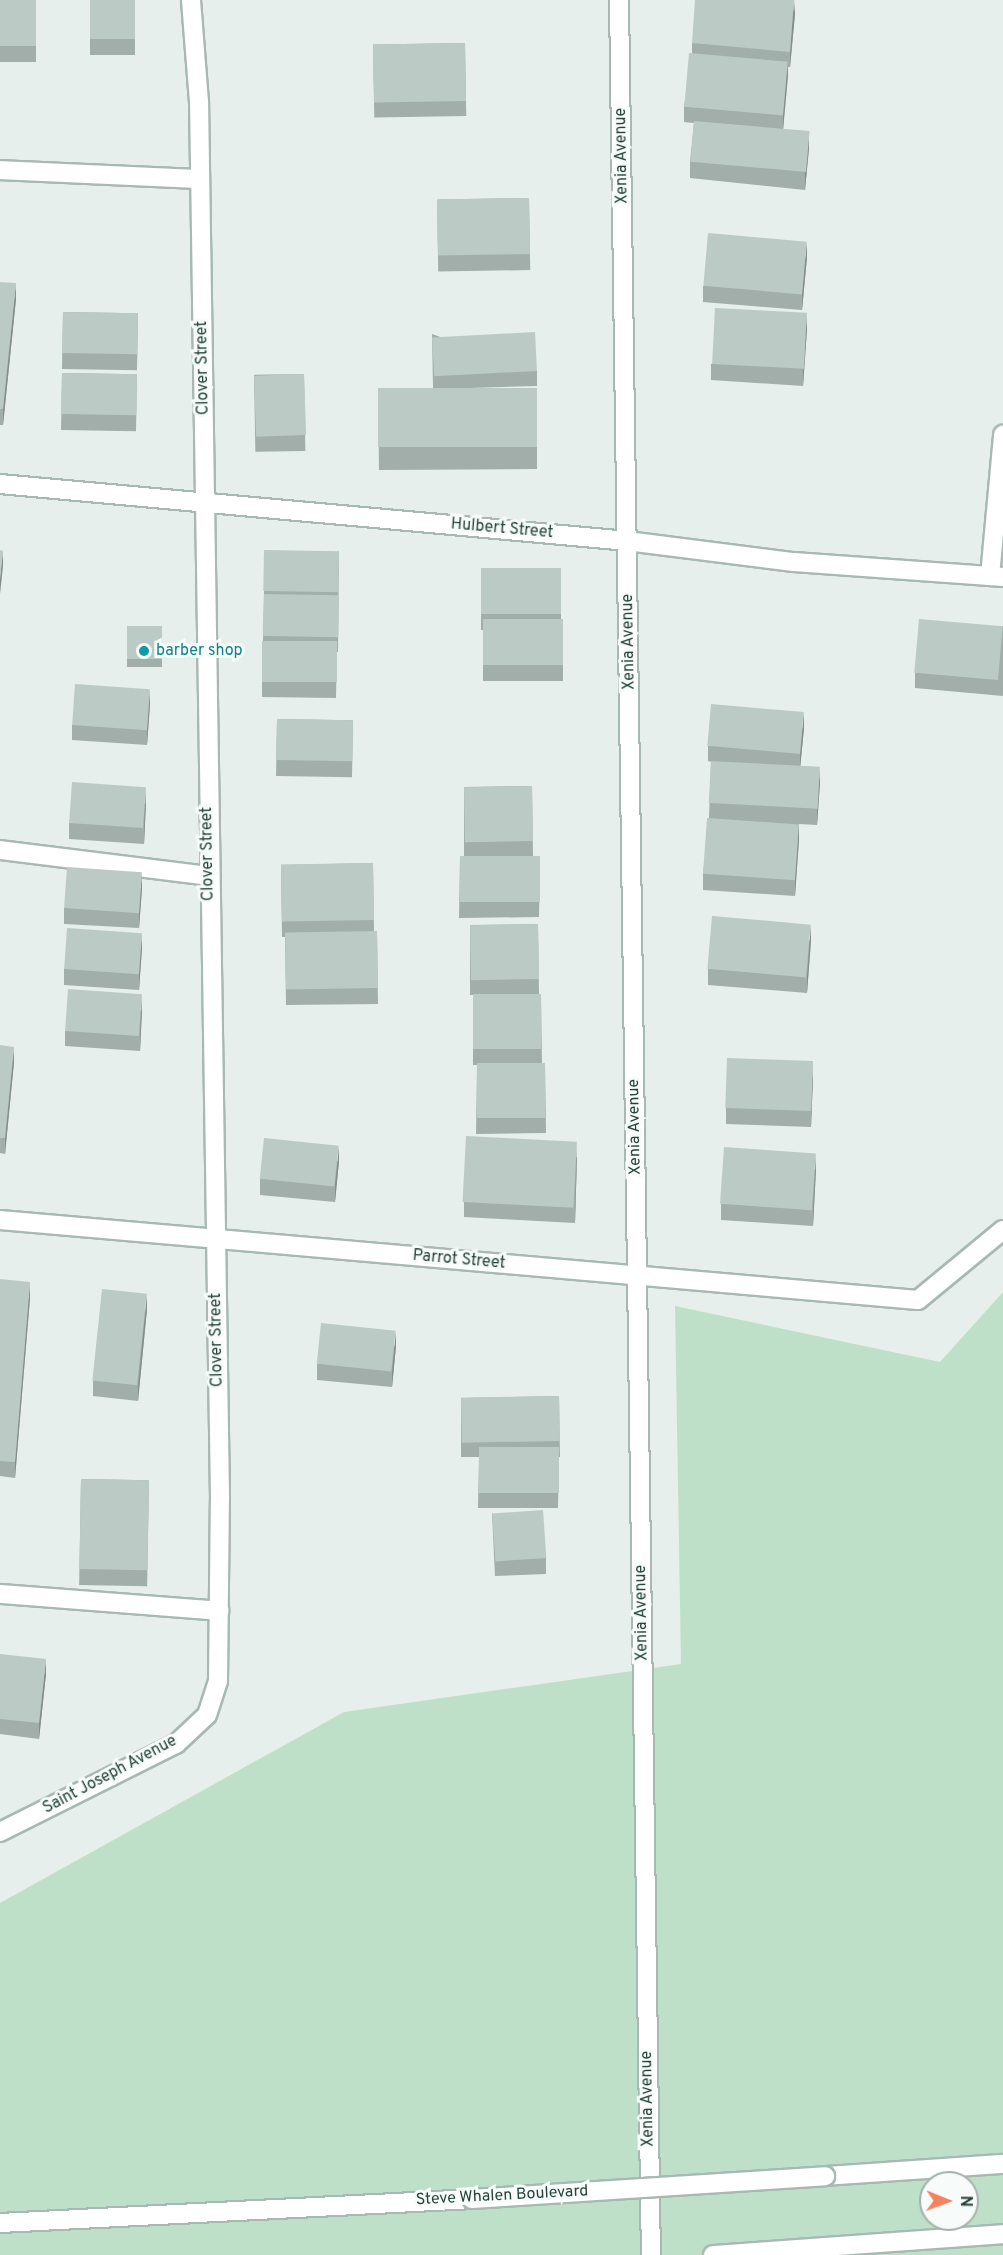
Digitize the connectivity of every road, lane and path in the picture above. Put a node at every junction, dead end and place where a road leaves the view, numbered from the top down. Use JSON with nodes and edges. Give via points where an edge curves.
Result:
{"nodes":[{"id":1,"x":191,"y":0,"type":"edge"},
{"id":2,"x":619,"y":0,"type":"edge"},
{"id":3,"x":0,"y":170,"type":"edge"},
{"id":4,"x":200,"y":179,"type":"junction"},
{"id":5,"x":1003,"y":435,"type":"edge"},
{"id":6,"x":0,"y":484,"type":"edge"},
{"id":7,"x":205,"y":502,"type":"junction"},
{"id":8,"x":627,"y":541,"type":"junction"},
{"id":9,"x":996,"y":576,"type":"edge"},
{"id":10,"x":0,"y":850,"type":"edge"},
{"id":11,"x":209,"y":876,"type":"junction"},
{"id":12,"x":0,"y":1220,"type":"edge"},
{"id":13,"x":1003,"y":1230,"type":"edge"},
{"id":14,"x":215,"y":1237,"type":"junction"},
{"id":15,"x":637,"y":1274,"type":"junction"},
{"id":16,"x":0,"y":1594,"type":"edge"},
{"id":17,"x":219,"y":1611,"type":"junction"},
{"id":18,"x":211,"y":1707,"type":"joint"},
{"id":19,"x":0,"y":1832,"type":"edge"},
{"id":20,"x":1003,"y":2163,"type":"edge"},
{"id":21,"x":0,"y":2223,"type":"edge"},
{"id":22,"x":1003,"y":2234,"type":"edge"},
{"id":23,"x":651,"y":2255,"type":"edge"},
{"id":24,"x":713,"y":2255,"type":"edge"}],
"edges":[{"from":1,"to":4,"type":"street","name":"Clover Street"},
{"from":2,"to":8,"type":"street","name":"Xenia Avenue"},
{"from":3,"to":4,"type":"street"},
{"from":4,"to":7,"type":"street","name":"Clover Street"},
{"from":5,"to":9,"type":"street"},
{"from":6,"to":7,"type":"street","name":"Hulbert Street"},
{"from":7,"to":8,"type":"street","name":"Hulbert Street"},
{"from":7,"to":11,"type":"street","name":"Clover Street"},
{"from":8,"to":9,"type":"street","name":"Hulbert Street","via":[[794,562]]},
{"from":8,"to":15,"type":"street","name":"Xenia Avenue"},
{"from":10,"to":11,"type":"street"},
{"from":11,"to":14,"type":"street","name":"Clover Street"},
{"from":12,"to":14,"type":"street","name":"Parrot Street"},
{"from":13,"to":15,"type":"street","name":"Parrot Street","via":[[918,1300]]},
{"from":14,"to":15,"type":"street","name":"Parrot Street"},
{"from":14,"to":17,"type":"street","name":"Clover Street"},
{"from":15,"to":23,"type":"street","name":"Xenia Avenue"},
{"from":16,"to":17,"type":"street"},
{"from":17,"to":18,"type":"street","name":"Clover Street","via":[[218,1681]]},
{"from":18,"to":19,"type":"street","name":"Saint Joseph Avenue","via":[[176,1744]]},
{"from":20,"to":21,"type":"street","name":"Steve Whalen Boulevard","bridge":true,"via":[[472,2199]]},
{"from":22,"to":24,"type":"street"}]}
